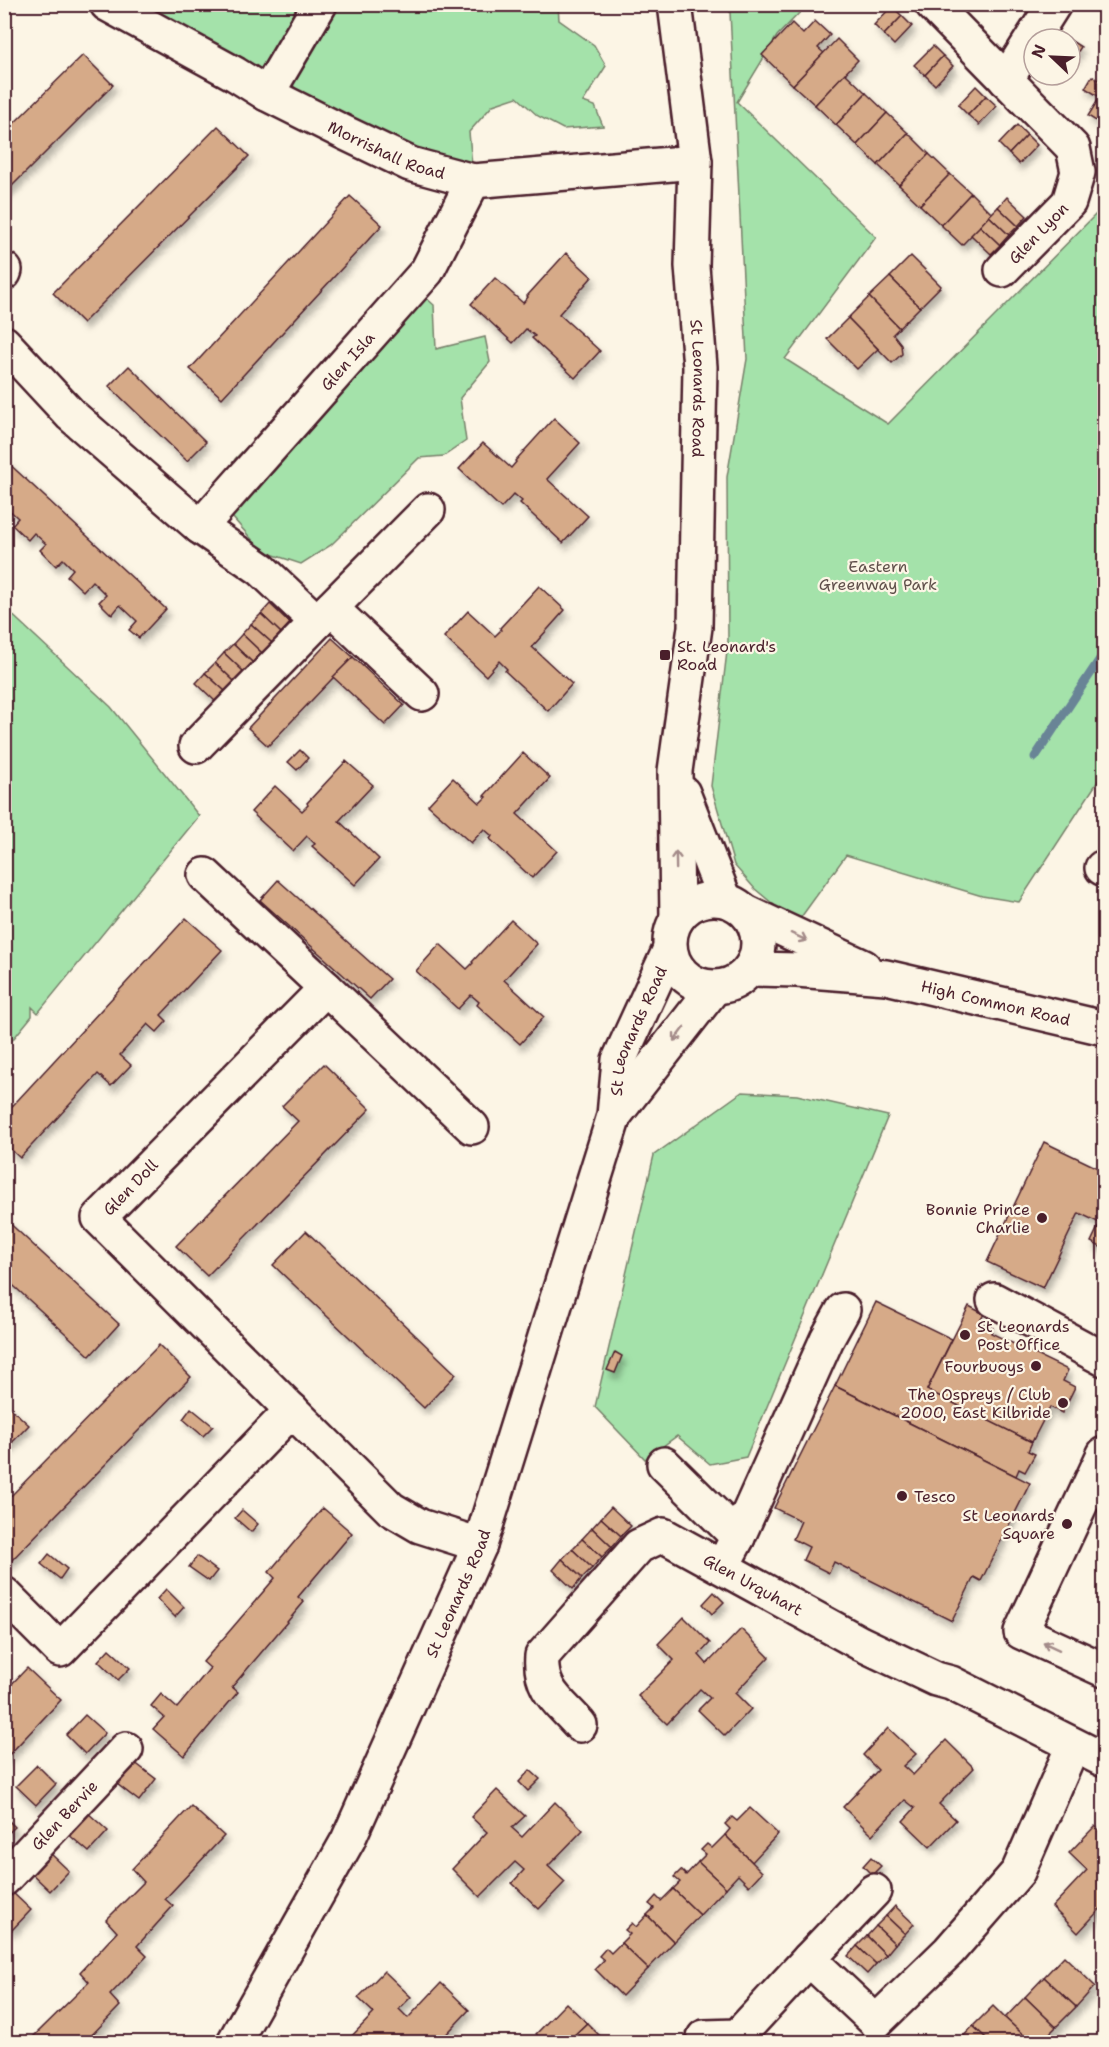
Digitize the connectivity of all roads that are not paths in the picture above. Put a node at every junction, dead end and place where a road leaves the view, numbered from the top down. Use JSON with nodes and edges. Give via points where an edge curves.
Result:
{"nodes":[{"id":1,"x":107,"y":4,"type":"edge"},
{"id":2,"x":320,"y":4,"type":"edge"},
{"id":3,"x":675,"y":4,"type":"edge"},
{"id":4,"x":932,"y":4,"type":"edge"},
{"id":5,"x":1054,"y":4,"type":"edge"},
{"id":6,"x":1006,"y":80,"type":"junction"},
{"id":7,"x":267,"y":94,"type":"junction"},
{"id":8,"x":695,"y":162,"type":"junction"},
{"id":9,"x":473,"y":181,"type":"junction"},
{"id":10,"x":1002,"y":270,"type":"dead end"},
{"id":11,"x":4,"y":343,"type":"edge"},
{"id":12,"x":428,"y":510,"type":"dead end"},
{"id":13,"x":200,"y":527,"type":"junction"},
{"id":14,"x":324,"y":615,"type":"junction"},
{"id":15,"x":422,"y":694,"type":"dead end"},
{"id":16,"x":196,"y":746,"type":"dead end"},
{"id":17,"x":675,"y":771,"type":"junction"},
{"id":18,"x":205,"y":875,"type":"dead end"},
{"id":19,"x":735,"y":906,"type":"junction"},
{"id":20,"x":674,"y":934,"type":"junction"},
{"id":21,"x":750,"y":969,"type":"junction"},
{"id":22,"x":886,"y":977,"type":"junction"},
{"id":23,"x":326,"y":988,"type":"junction"},
{"id":24,"x":714,"y":988,"type":"junction"},
{"id":25,"x":1104,"y":1028,"type":"edge"},
{"id":26,"x":614,"y":1116,"type":"junction"},
{"id":27,"x":472,"y":1127,"type":"dead end"},
{"id":28,"x":994,"y":1300,"type":"dead end"},
{"id":29,"x":843,"y":1310,"type":"dead end"},
{"id":30,"x":1104,"y":1359,"type":"edge"},
{"id":31,"x":292,"y":1410,"type":"junction"},
{"id":32,"x":1104,"y":1454,"type":"edge"},
{"id":33,"x":664,"y":1464,"type":"dead end"},
{"id":34,"x":738,"y":1537,"type":"junction"},
{"id":35,"x":480,"y":1545,"type":"junction"},
{"id":36,"x":722,"y":1567,"type":"junction"},
{"id":37,"x":4,"y":1594,"type":"edge"},
{"id":38,"x":1104,"y":1670,"type":"edge"},
{"id":39,"x":580,"y":1725,"type":"dead end"},
{"id":40,"x":1073,"y":1746,"type":"junction"},
{"id":41,"x":126,"y":1749,"type":"dead end"},
{"id":42,"x":1104,"y":1761,"type":"edge"},
{"id":43,"x":4,"y":1879,"type":"edge"},
{"id":44,"x":874,"y":1891,"type":"dead end"},
{"id":45,"x":809,"y":1959,"type":"junction"},
{"id":46,"x":704,"y":2037,"type":"dead end"},
{"id":47,"x":234,"y":2043,"type":"edge"}],
"edges":[{"from":1,"to":7,"type":"street","name":"Morrishall Road"},
{"from":2,"to":7,"type":"street"},
{"from":3,"to":8,"type":"street","name":"St Leonards Road"},
{"from":4,"to":6,"type":"street","name":"Glen Lyon"},
{"from":5,"to":6,"type":"street"},
{"from":6,"to":10,"type":"street","name":"Glen Lyon","via":[[1073,148],[1078,172],[1069,202]]},
{"from":7,"to":9,"type":"street","name":"Morrishall Road","via":[[410,164]]},
{"from":8,"to":9,"type":"street","name":"Morrishall Road"},
{"from":8,"to":17,"type":"street","name":"St Leonards Road","via":[[692,266],[700,367],[695,627]]},
{"from":9,"to":13,"type":"street","name":"Glen Isla","via":[[427,271]]},
{"from":11,"to":13,"type":"street","via":[[71,415]]},
{"from":12,"to":14,"type":"street"},
{"from":13,"to":14,"type":"street"},
{"from":14,"to":15,"type":"street"},
{"from":14,"to":16,"type":"street"},
{"from":17,"to":19,"type":"street","name":"St Leonards Road"},
{"from":20,"to":17,"type":"street","name":"St Leonards Road","one_way":true},
{"from":18,"to":23,"type":"street"},
{"from":19,"to":20,"type":"street","via":[[711,899],[698,902],[686,909]]},
{"from":19,"to":21,"type":"street","via":[[755,925],[757,955]]},
{"from":19,"to":22,"type":"street","name":"High Common Road","one_way":true},
{"from":20,"to":24,"type":"street","via":[[674,961],[681,972],[702,986]]},
{"from":20,"to":26,"type":"street","name":"St Leonards Road","via":[[618,1059]]},
{"from":21,"to":22,"type":"street","name":"High Common Road"},
{"from":21,"to":24,"type":"street","via":[[740,979]]},
{"from":22,"to":25,"type":"street","name":"High Common Road"},
{"from":23,"to":27,"type":"street"},
{"from":23,"to":31,"type":"street","name":"Glen Doll","via":[[99,1218]]},
{"from":24,"to":26,"type":"street","name":"St Leonards Road","one_way":true},
{"from":26,"to":35,"type":"street","name":"St Leonards Road"},
{"from":28,"to":30,"type":"street"},
{"from":29,"to":34,"type":"street"},
{"from":31,"to":35,"type":"street","name":"Glen Doll","via":[[391,1509],[420,1526]]},
{"from":31,"to":37,"type":"street","via":[[60,1650]]},
{"from":38,"to":32,"type":"street","one_way":true,"via":[[1021,1632]]},
{"from":33,"to":34,"type":"street"},
{"from":34,"to":36,"type":"street"},
{"from":35,"to":47,"type":"street","name":"St Leonards Road","via":[[348,1840]]},
{"from":36,"to":39,"type":"street","name":"Glen Urquhart","via":[[663,1536],[639,1546],[578,1613],[542,1656],[541,1673],[546,1687]]},
{"from":36,"to":40,"type":"street","name":"Glen Urquhart","via":[[860,1643],[951,1683]]},
{"from":40,"to":42,"type":"street","name":"Glen Urquhart"},
{"from":40,"to":45,"type":"street","via":[[1018,1872],[949,1951],[876,2022]]},
{"from":41,"to":43,"type":"street","name":"Glen Bervie"},
{"from":44,"to":45,"type":"street"},
{"from":45,"to":46,"type":"street","via":[[738,2036]]}]}
